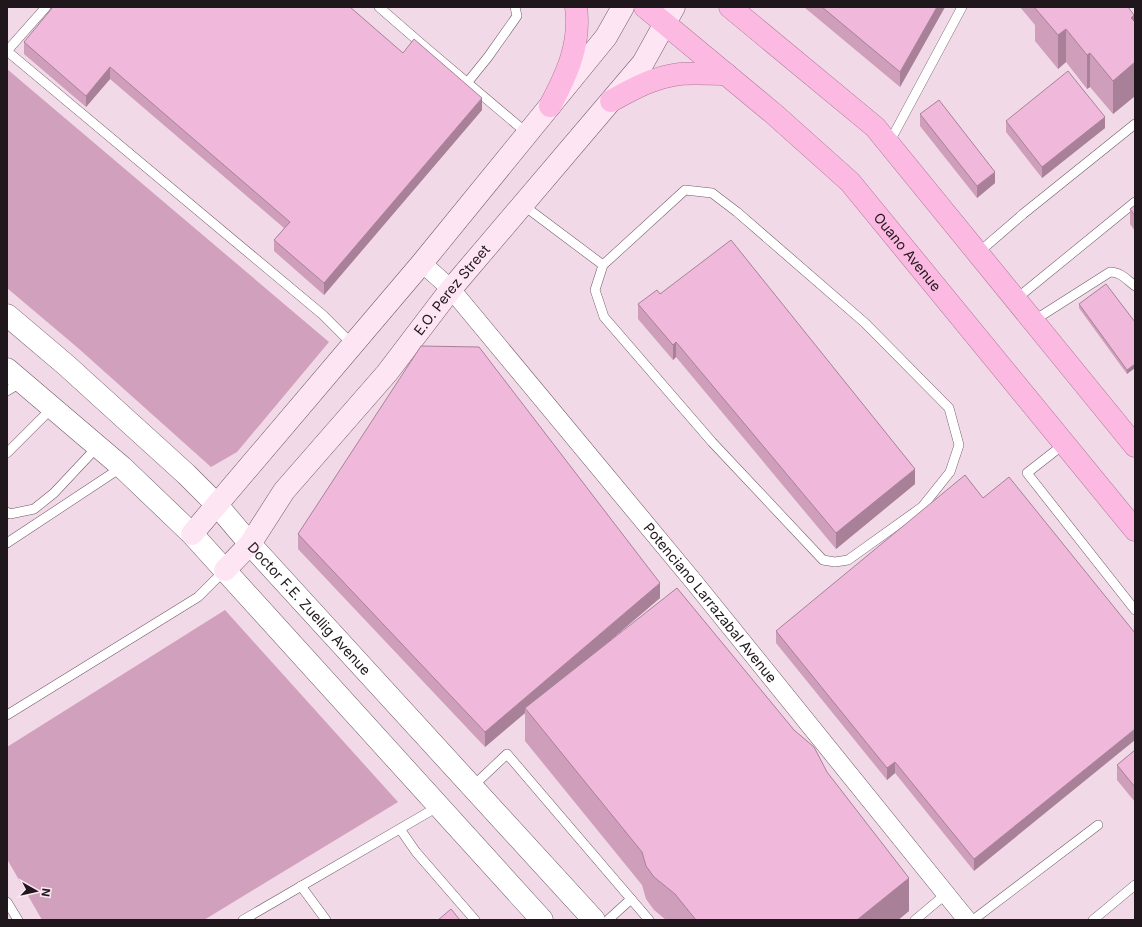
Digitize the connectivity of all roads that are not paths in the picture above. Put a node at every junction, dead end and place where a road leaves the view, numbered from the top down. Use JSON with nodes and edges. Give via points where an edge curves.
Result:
{"nodes":[{"id":1,"x":46,"y":7,"type":"edge"},
{"id":2,"x":379,"y":7,"type":"edge"},
{"id":3,"x":515,"y":7,"type":"edge"},
{"id":4,"x":576,"y":7,"type":"edge"},
{"id":5,"x":623,"y":7,"type":"edge"},
{"id":6,"x":646,"y":7,"type":"edge"},
{"id":7,"x":730,"y":7,"type":"edge"},
{"id":8,"x":749,"y":7,"type":"edge"},
{"id":9,"x":962,"y":7,"type":"edge"},
{"id":10,"x":670,"y":15,"type":"edge"},
{"id":11,"x":7,"y":51,"type":"edge"},
{"id":12,"x":784,"y":51,"type":"junction"},
{"id":13,"x":726,"y":74,"type":"junction"},
{"id":14,"x":467,"y":83,"type":"junction"},
{"id":15,"x":611,"y":101,"type":"junction"},
{"id":16,"x":550,"y":106,"type":"junction"},
{"id":17,"x":1135,"y":124,"type":"edge"},
{"id":18,"x":528,"y":134,"type":"junction"},
{"id":19,"x":889,"y":144,"type":"junction"},
{"id":20,"x":1135,"y":202,"type":"edge"},
{"id":21,"x":523,"y":205,"type":"junction"},
{"id":22,"x":978,"y":253,"type":"junction"},
{"id":23,"x":422,"y":263,"type":"junction"},
{"id":24,"x":603,"y":265,"type":"junction"},
{"id":25,"x":1135,"y":286,"type":"edge"},
{"id":26,"x":451,"y":289,"type":"junction"},
{"id":27,"x":1016,"y":299,"type":"junction"},
{"id":28,"x":7,"y":315,"type":"edge"},
{"id":29,"x":1033,"y":321,"type":"junction"},
{"id":30,"x":353,"y":345,"type":"junction"},
{"id":31,"x":12,"y":381,"type":"edge"},
{"id":32,"x":53,"y":407,"type":"junction"},
{"id":33,"x":1064,"y":444,"type":"junction"},
{"id":34,"x":98,"y":446,"type":"junction"},
{"id":35,"x":1135,"y":446,"type":"edge"},
{"id":36,"x":7,"y":452,"type":"edge"},
{"id":37,"x":122,"y":467,"type":"junction"},
{"id":38,"x":217,"y":505,"type":"junction"},
{"id":39,"x":7,"y":512,"type":"edge"},
{"id":40,"x":1135,"y":530,"type":"edge"},
{"id":41,"x":192,"y":534,"type":"junction"},
{"id":42,"x":7,"y":543,"type":"edge"},
{"id":43,"x":250,"y":544,"type":"junction"},
{"id":44,"x":225,"y":570,"type":"junction"},
{"id":45,"x":1135,"y":610,"type":"edge"},
{"id":46,"x":7,"y":715,"type":"edge"},
{"id":47,"x":472,"y":787,"type":"junction"},
{"id":48,"x":439,"y":805,"type":"junction"},
{"id":49,"x":1098,"y":825,"type":"dead end"},
{"id":50,"x":400,"y":829,"type":"junction"},
{"id":51,"x":1135,"y":885,"type":"edge"},
{"id":52,"x":301,"y":886,"type":"junction"},
{"id":53,"x":946,"y":894,"type":"junction"},
{"id":54,"x":631,"y":899,"type":"junction"},
{"id":55,"x":7,"y":902,"type":"edge"},
{"id":56,"x":18,"y":920,"type":"edge"},
{"id":57,"x":243,"y":920,"type":"edge"},
{"id":58,"x":326,"y":920,"type":"edge"},
{"id":59,"x":475,"y":920,"type":"edge"},
{"id":60,"x":542,"y":920,"type":"edge"},
{"id":61,"x":594,"y":920,"type":"edge"},
{"id":62,"x":608,"y":920,"type":"edge"},
{"id":63,"x":649,"y":920,"type":"edge"},
{"id":64,"x":915,"y":920,"type":"edge"},
{"id":65,"x":967,"y":920,"type":"edge"},
{"id":66,"x":973,"y":920,"type":"edge"},
{"id":67,"x":1093,"y":920,"type":"edge"}],
"edges":[{"from":1,"to":11,"type":"lane"},
{"from":2,"to":14,"type":"lane"},
{"from":3,"to":14,"type":"lane","via":[[517,16]]},
{"from":4,"to":16,"type":"highway","via":[[578,23],[574,53]]},
{"from":5,"to":16,"type":"main road","via":[[606,37]]},
{"from":6,"to":10,"type":"highway","name":"Ouano Avenue"},
{"from":7,"to":12,"type":"highway"},
{"from":8,"to":12,"type":"highway"},
{"from":9,"to":19,"type":"lane"},
{"from":10,"to":13,"type":"highway","name":"Ouano Avenue"},
{"from":10,"to":15,"type":"main road","name":"E.O. Perez Street","via":[[643,63]]},
{"from":11,"to":30,"type":"lane","via":[[316,310]]},
{"from":12,"to":19,"type":"highway","via":[[875,127]]},
{"from":13,"to":15,"type":"highway","via":[[666,77],[644,84]]},
{"from":13,"to":33,"type":"highway","name":"Ouano Avenue","via":[[850,182]]},
{"from":14,"to":18,"type":"lane"},
{"from":15,"to":21,"type":"main road","name":"E.O. Perez Street"},
{"from":16,"to":18,"type":"main road"},
{"from":17,"to":22,"type":"lane"},
{"from":18,"to":23,"type":"main road"},
{"from":19,"to":22,"type":"highway"},
{"from":20,"to":27,"type":"lane"},
{"from":21,"to":24,"type":"lane"},
{"from":21,"to":26,"type":"main road","name":"E.O. Perez Street"},
{"from":22,"to":27,"type":"highway"},
{"from":23,"to":26,"type":"street","name":"Potenciano Larrazabal Avenue"},
{"from":23,"to":30,"type":"main road"},
{"from":24,"to":24,"type":"lane","via":[[685,190],[712,193],[865,324],[949,408],[959,445],[950,472],[922,507],[848,560],[823,560],[712,442],[604,318],[596,290]]},
{"from":25,"to":29,"type":"lane","via":[[1116,272],[1110,272]]},
{"from":26,"to":43,"type":"main road","name":"E.O. Perez Street","via":[[387,373],[284,491]]},
{"from":26,"to":53,"type":"street","name":"Potenciano Larrazabal Avenue","via":[[694,582]]},
{"from":27,"to":29,"type":"highway"},
{"from":28,"to":38,"type":"street","name":"Doctor F.E. Zuellig Avenue","via":[[66,365]]},
{"from":29,"to":35,"type":"highway"},
{"from":30,"to":38,"type":"main road"},
{"from":31,"to":32,"type":"street"},
{"from":32,"to":34,"type":"street"},
{"from":32,"to":36,"type":"lane"},
{"from":33,"to":40,"type":"highway","name":"Ouano Avenue"},
{"from":33,"to":45,"type":"lane","via":[[1027,473]]},
{"from":34,"to":37,"type":"street"},
{"from":34,"to":39,"type":"lane","via":[[54,493],[34,509],[10,514]]},
{"from":37,"to":41,"type":"street"},
{"from":37,"to":42,"type":"lane"},
{"from":38,"to":41,"type":"main road"},
{"from":38,"to":43,"type":"street","name":"Doctor F.E. Zuellig Avenue"},
{"from":41,"to":44,"type":"street"},
{"from":43,"to":44,"type":"main road","name":"E.O. Perez Street"},
{"from":43,"to":47,"type":"street","name":"Doctor F.E. Zuellig Avenue"},
{"from":44,"to":46,"type":"lane","via":[[198,597]]},
{"from":44,"to":48,"type":"street"},
{"from":47,"to":54,"type":"lane","via":[[507,754]]},
{"from":47,"to":61,"type":"street","name":"Doctor F.E. Zuellig Avenue"},
{"from":48,"to":50,"type":"lane"},
{"from":48,"to":60,"type":"street"},
{"from":49,"to":66,"type":"lane"},
{"from":50,"to":52,"type":"lane"},
{"from":50,"to":59,"type":"lane","via":[[416,852]]},
{"from":51,"to":67,"type":"lane"},
{"from":52,"to":57,"type":"lane"},
{"from":52,"to":58,"type":"lane"},
{"from":53,"to":64,"type":"lane"},
{"from":53,"to":65,"type":"street","name":"Potenciano Larrazabal Avenue"},
{"from":54,"to":62,"type":"lane"},
{"from":54,"to":63,"type":"lane"},
{"from":55,"to":56,"type":"lane"}]}
